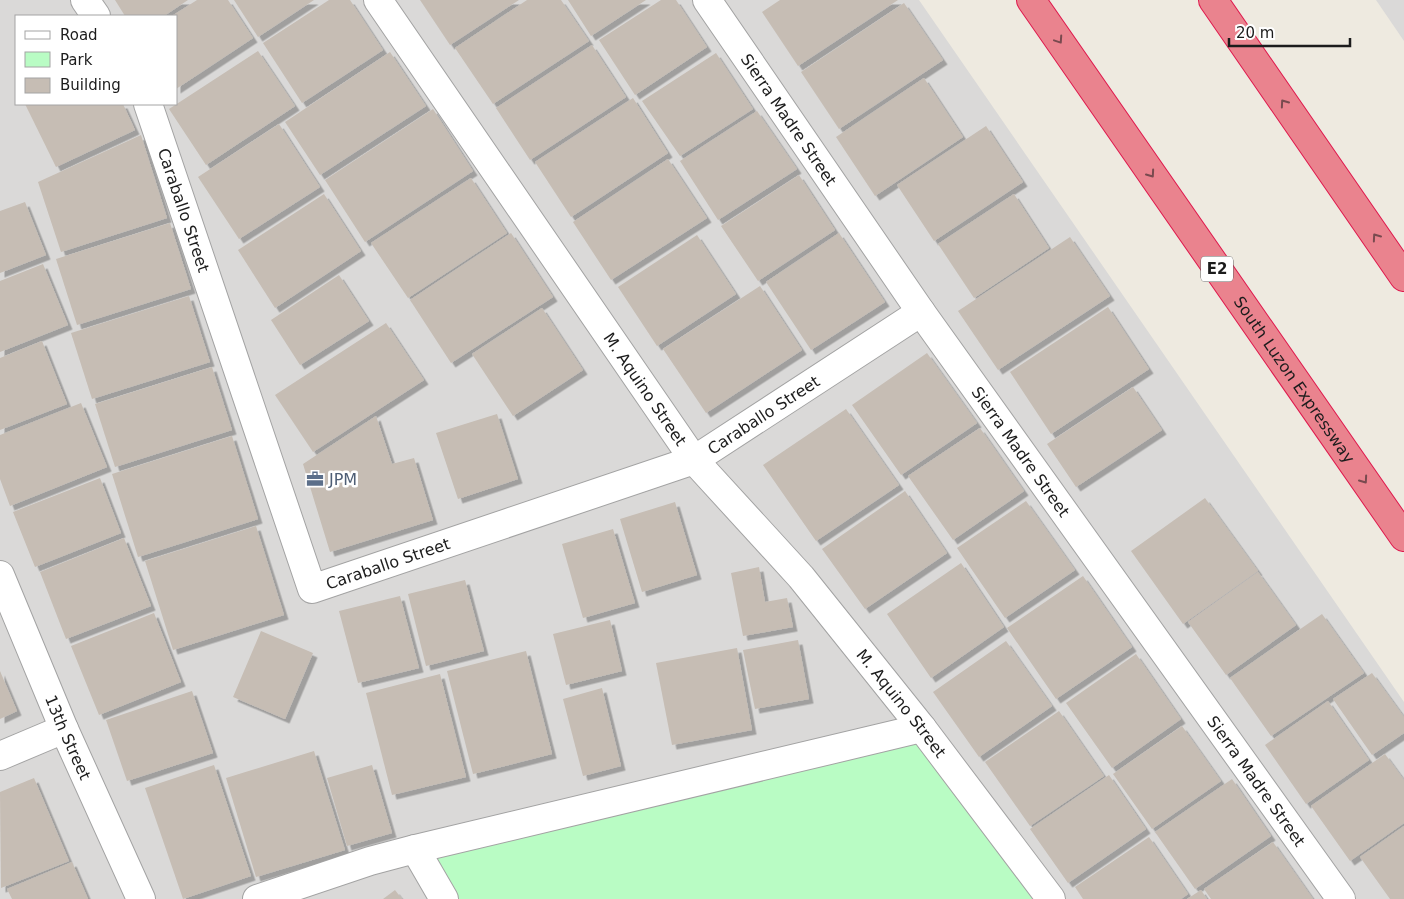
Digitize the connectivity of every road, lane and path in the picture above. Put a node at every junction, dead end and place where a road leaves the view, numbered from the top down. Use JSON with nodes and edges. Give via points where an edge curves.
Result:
{"nodes":[{"id":1,"x":85,"y":0,"type":"edge"},
{"id":2,"x":378,"y":0,"type":"edge"},
{"id":3,"x":707,"y":0,"type":"edge"},
{"id":4,"x":1032,"y":0,"type":"edge"},
{"id":5,"x":1213,"y":0,"type":"edge"},
{"id":6,"x":95,"y":15,"type":"edge"},
{"id":7,"x":148,"y":105,"type":"edge"},
{"id":8,"x":1404,"y":277,"type":"edge"},
{"id":9,"x":921,"y":312,"type":"junction"},
{"id":10,"x":694,"y":460,"type":"junction"},
{"id":11,"x":1404,"y":537,"type":"edge"},
{"id":12,"x":0,"y":575,"type":"edge"},
{"id":13,"x":922,"y":728,"type":"junction"},
{"id":14,"x":64,"y":729,"type":"junction"},
{"id":15,"x":0,"y":756,"type":"edge"},
{"id":16,"x":415,"y":849,"type":"junction"},
{"id":17,"x":141,"y":899,"type":"edge"},
{"id":18,"x":257,"y":899,"type":"edge"},
{"id":19,"x":444,"y":899,"type":"edge"},
{"id":20,"x":1050,"y":899,"type":"edge"},
{"id":21,"x":1341,"y":899,"type":"edge"}],
"edges":[{"from":1,"to":6,"type":"street"},
{"from":2,"to":10,"type":"street","name":"M. Aquino Street"},
{"from":3,"to":9,"type":"street","name":"Sierra Madre Street"},
{"from":4,"to":11,"type":"highway","name":"South Luzon Expressway","number":"E2","one_way":true},
{"from":8,"to":5,"type":"highway","one_way":true},
{"from":7,"to":10,"type":"street","name":"Caraballo Street","via":[[312,588]]},
{"from":9,"to":10,"type":"street","name":"Caraballo Street"},
{"from":9,"to":21,"type":"street","name":"Sierra Madre Street"},
{"from":10,"to":13,"type":"street","name":"M. Aquino Street","via":[[801,577]]},
{"from":12,"to":14,"type":"street","name":"13th Street"},
{"from":13,"to":16,"type":"street"},
{"from":13,"to":20,"type":"street","name":"M. Aquino Street"},
{"from":14,"to":15,"type":"street"},
{"from":14,"to":17,"type":"street","name":"13th Street"},
{"from":16,"to":18,"type":"street"},
{"from":16,"to":19,"type":"street"}]}
